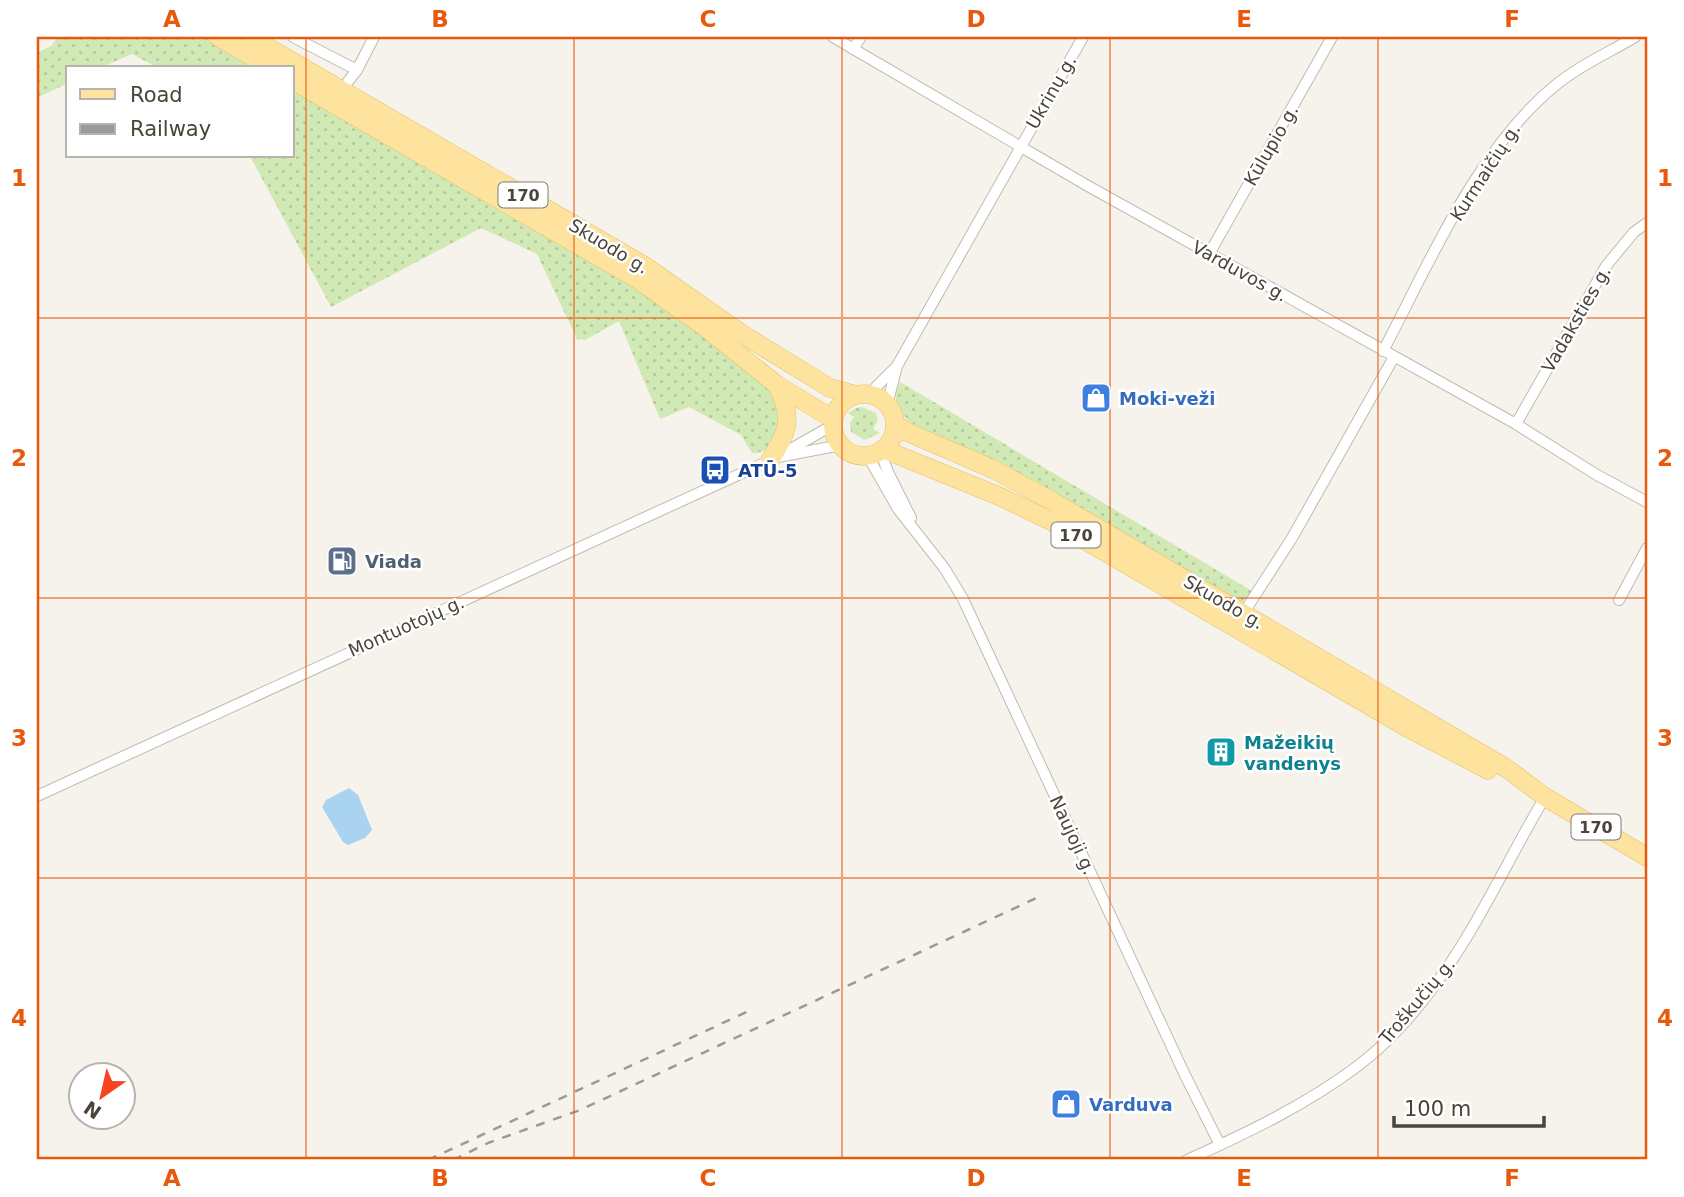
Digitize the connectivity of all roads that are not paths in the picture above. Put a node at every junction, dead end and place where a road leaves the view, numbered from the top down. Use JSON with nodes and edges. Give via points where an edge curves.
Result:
{"nodes":[{"id":1,"x":218,"y":37,"type":"edge"},
{"id":2,"x":250,"y":37,"type":"edge"},
{"id":3,"x":293,"y":37,"type":"edge"},
{"id":4,"x":374,"y":37,"type":"edge"},
{"id":5,"x":834,"y":37,"type":"edge"},
{"id":6,"x":861,"y":37,"type":"edge"},
{"id":7,"x":1083,"y":37,"type":"edge"},
{"id":8,"x":1332,"y":37,"type":"edge"},
{"id":9,"x":1635,"y":37,"type":"edge"},
{"id":10,"x":853,"y":49,"type":"junction"},
{"id":11,"x":269,"y":66,"type":"edge"},
{"id":12,"x":293,"y":66,"type":"edge"},
{"id":13,"x":294,"y":67,"type":"edge"},
{"id":14,"x":357,"y":70,"type":"junction"},
{"id":15,"x":294,"y":81,"type":"edge"},
{"id":16,"x":337,"y":96,"type":"junction"},
{"id":17,"x":1019,"y":147,"type":"junction"},
{"id":18,"x":1647,"y":223,"type":"edge"},
{"id":19,"x":1209,"y":254,"type":"junction"},
{"id":20,"x":1383,"y":351,"type":"junction"},
{"id":21,"x":1394,"y":357,"type":"junction"},
{"id":22,"x":897,"y":366,"type":"junction"},
{"id":23,"x":777,"y":385,"type":"junction"},
{"id":24,"x":863,"y":395,"type":"junction"},
{"id":25,"x":887,"y":405,"type":"junction"},
{"id":26,"x":833,"y":422,"type":"junction"},
{"id":27,"x":895,"y":424,"type":"junction"},
{"id":28,"x":1517,"y":424,"type":"junction"},
{"id":29,"x":841,"y":445,"type":"junction"},
{"id":30,"x":876,"y":452,"type":"junction"},
{"id":31,"x":773,"y":459,"type":"junction"},
{"id":32,"x":1647,"y":502,"type":"edge"},
{"id":33,"x":917,"y":530,"type":"junction"},
{"id":34,"x":1647,"y":548,"type":"edge"},
{"id":35,"x":1619,"y":600,"type":"dead end"},
{"id":36,"x":1243,"y":614,"type":"junction"},
{"id":37,"x":37,"y":796,"type":"edge"},
{"id":38,"x":1545,"y":797,"type":"junction"},
{"id":39,"x":1647,"y":857,"type":"edge"},
{"id":40,"x":1220,"y":1145,"type":"junction"},
{"id":41,"x":1187,"y":1160,"type":"edge"}],
"edges":[{"from":1,"to":11,"type":"main road"},
{"from":2,"to":12,"type":"main road","name":"Skuodo g.","number":"170"},
{"from":3,"to":14,"type":"street"},
{"from":4,"to":14,"type":"street"},
{"from":5,"to":10,"type":"street","name":"Varduvos g."},
{"from":6,"to":10,"type":"street"},
{"from":7,"to":17,"type":"street","name":"Ukrinų g."},
{"from":8,"to":19,"type":"street","name":"Kūlupio g."},
{"from":9,"to":20,"type":"street","name":"Kurmaičių g.","via":[[1559,82],[1523,115],[1467,195]]},
{"from":10,"to":17,"type":"street","name":"Varduvos g."},
{"from":13,"to":16,"type":"main road","name":"Skuodo g.","number":"170"},
{"from":14,"to":16,"type":"street"},
{"from":15,"to":16,"type":"main road","name":"Skuodo g.","number":"170"},
{"from":16,"to":23,"type":"main road","name":"Skuodo g.","number":"170","via":[[637,279]]},
{"from":16,"to":24,"type":"main road","name":"Skuodo g.","number":"170","via":[[645,266],[830,388]]},
{"from":17,"to":19,"type":"street","name":"Varduvos g."},
{"from":17,"to":22,"type":"street","name":"Ukrinų g."},
{"from":18,"to":28,"type":"street","name":"Vadaksties g.","via":[[1606,266]]},
{"from":19,"to":20,"type":"street","name":"Varduvos g."},
{"from":20,"to":21,"type":"street","name":"Varduvos g."},
{"from":21,"to":28,"type":"street","name":"Varduvos g."},
{"from":21,"to":36,"type":"street"},
{"from":22,"to":24,"type":"street"},
{"from":22,"to":25,"type":"street"},
{"from":23,"to":26,"type":"main road","name":"Skuodo g.","number":"170"},
{"from":23,"to":31,"type":"main road","via":[[789,419]]},
{"from":24,"to":25,"type":"main road"},
{"from":24,"to":26,"type":"main road","via":[[839,407]]},
{"from":25,"to":27,"type":"main road"},
{"from":26,"to":29,"type":"main road"},
{"from":26,"to":31,"type":"street","name":"Montuotojų g."},
{"from":27,"to":30,"type":"main road","via":[[893,435]]},
{"from":27,"to":36,"type":"main road","name":"Skuodo g.","number":"170","via":[[1027,486]]},
{"from":28,"to":32,"type":"street","name":"Varduvos g."},
{"from":29,"to":30,"type":"main road","via":[[851,453]]},
{"from":29,"to":31,"type":"street","name":"Montuotojų g."},
{"from":30,"to":33,"type":"street","name":"Naujoji g."},
{"from":30,"to":33,"type":"street","name":"Naujoji g.","via":[[870,460],[898,509]]},
{"from":30,"to":38,"type":"main road","name":"Skuodo g.","number":"170","via":[[1033,511],[1406,727]]},
{"from":31,"to":37,"type":"street","name":"Montuotojų g."},
{"from":33,"to":40,"type":"street","name":"Naujoji g.","via":[[963,598]]},
{"from":34,"to":35,"type":"street"},
{"from":36,"to":38,"type":"main road","name":"Skuodo g.","number":"170","via":[[1506,768]]},
{"from":38,"to":39,"type":"main road","name":"Skuodo g.","number":"170"},
{"from":38,"to":40,"type":"street","name":"Troškučių g.","via":[[1465,941],[1408,1017],[1332,1084]]},
{"from":40,"to":41,"type":"street","name":"Troškučių g."}]}
